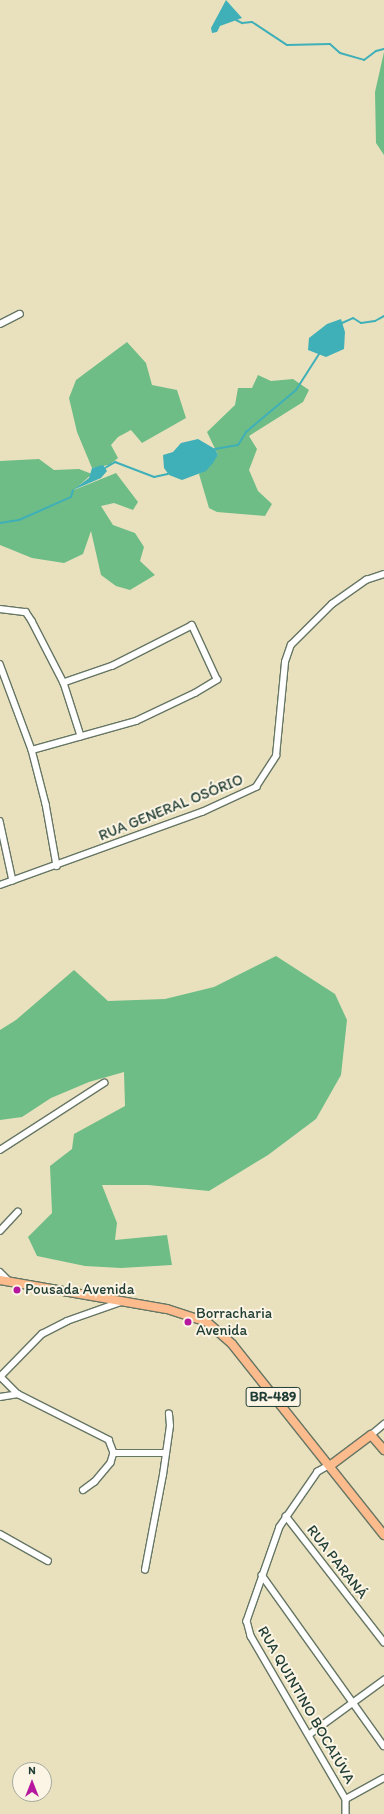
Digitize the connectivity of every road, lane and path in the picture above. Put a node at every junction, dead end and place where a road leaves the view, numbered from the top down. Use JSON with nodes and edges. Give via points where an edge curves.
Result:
{"nodes":[{"id":1,"x":20,"y":314,"type":"dead end"},
{"id":2,"x":0,"y":324,"type":"edge"},
{"id":3,"x":384,"y":574,"type":"edge"},
{"id":4,"x":0,"y":609,"type":"edge"},
{"id":5,"x":0,"y":664,"type":"edge"},
{"id":6,"x":64,"y":683,"type":"junction"},
{"id":7,"x":81,"y":736,"type":"junction"},
{"id":8,"x":32,"y":750,"type":"junction"},
{"id":9,"x":0,"y":821,"type":"edge"},
{"id":10,"x":57,"y":866,"type":"junction"},
{"id":11,"x":13,"y":881,"type":"junction"},
{"id":12,"x":0,"y":885,"type":"edge"},
{"id":13,"x":104,"y":1083,"type":"dead end"},
{"id":14,"x":0,"y":1150,"type":"edge"},
{"id":15,"x":18,"y":1212,"type":"dead end"},
{"id":16,"x":0,"y":1231,"type":"edge"},
{"id":17,"x":0,"y":1272,"type":"edge"},
{"id":18,"x":0,"y":1280,"type":"edge"},
{"id":19,"x":9,"y":1281,"type":"junction"},
{"id":20,"x":122,"y":1301,"type":"junction"},
{"id":21,"x":0,"y":1377,"type":"edge"},
{"id":22,"x":18,"y":1394,"type":"junction"},
{"id":23,"x":0,"y":1397,"type":"edge"},
{"id":24,"x":169,"y":1414,"type":"dead end"},
{"id":25,"x":384,"y":1424,"type":"edge"},
{"id":26,"x":371,"y":1435,"type":"junction"},
{"id":27,"x":384,"y":1450,"type":"edge"},
{"id":28,"x":114,"y":1453,"type":"junction"},
{"id":29,"x":166,"y":1453,"type":"junction"},
{"id":30,"x":331,"y":1465,"type":"junction"},
{"id":31,"x":84,"y":1490,"type":"dead end"},
{"id":32,"x":286,"y":1516,"type":"junction"},
{"id":33,"x":0,"y":1534,"type":"edge"},
{"id":34,"x":384,"y":1534,"type":"edge"},
{"id":35,"x":48,"y":1561,"type":"dead end"},
{"id":36,"x":145,"y":1570,"type":"dead end"},
{"id":37,"x":262,"y":1575,"type":"junction"},
{"id":38,"x":384,"y":1642,"type":"edge"},
{"id":39,"x":384,"y":1680,"type":"edge"},
{"id":40,"x":354,"y":1702,"type":"junction"},
{"id":41,"x":310,"y":1734,"type":"junction"},
{"id":42,"x":384,"y":1746,"type":"edge"},
{"id":43,"x":384,"y":1778,"type":"edge"},
{"id":44,"x":346,"y":1799,"type":"junction"},
{"id":45,"x":346,"y":1814,"type":"edge"}],
"edges":[{"from":1,"to":2,"type":"street"},
{"from":3,"to":10,"type":"street","name":"RUA GENERAL OSÓRIO","via":[[366,580],[332,604],[291,645],[285,662],[276,756],[256,787],[202,812]]},
{"from":4,"to":6,"type":"street","via":[[26,612]]},
{"from":5,"to":8,"type":"street"},
{"from":6,"to":7,"type":"street"},
{"from":6,"to":7,"type":"street","via":[[113,666],[192,626],[217,680],[136,721]]},
{"from":7,"to":8,"type":"street"},
{"from":8,"to":10,"type":"street","via":[[46,804]]},
{"from":9,"to":11,"type":"street"},
{"from":10,"to":11,"type":"street","name":"RUA GENERAL OSÓRIO"},
{"from":11,"to":12,"type":"street","name":"RUA GENERAL OSÓRIO"},
{"from":13,"to":14,"type":"street"},
{"from":15,"to":16,"type":"street"},
{"from":17,"to":19,"type":"street"},
{"from":18,"to":19,"type":"main road","number":"BR-489"},
{"from":19,"to":20,"type":"main road","number":"BR-489"},
{"from":20,"to":21,"type":"street","via":[[67,1321],[42,1334]]},
{"from":20,"to":30,"type":"main road","number":"BR-489","via":[[185,1314],[216,1329],[232,1344]]},
{"from":21,"to":22,"type":"street"},
{"from":22,"to":23,"type":"street"},
{"from":22,"to":28,"type":"street","via":[[62,1418],[105,1436],[112,1443]]},
{"from":24,"to":29,"type":"street"},
{"from":25,"to":26,"type":"street"},
{"from":26,"to":27,"type":"main road"},
{"from":26,"to":30,"type":"main road"},
{"from":28,"to":29,"type":"street"},
{"from":28,"to":31,"type":"street","via":[[105,1472]]},
{"from":29,"to":36,"type":"street"},
{"from":30,"to":32,"type":"street","name":"RUA QUINTINO BOCAIÚVA","via":[[318,1472]]},
{"from":30,"to":34,"type":"main road","number":"BR-489"},
{"from":32,"to":37,"type":"street","name":"RUA QUINTINO BOCAIÚVA"},
{"from":32,"to":38,"type":"street","name":"RUA PARANÁ"},
{"from":33,"to":35,"type":"street"},
{"from":37,"to":40,"type":"street"},
{"from":37,"to":41,"type":"street","name":"RUA QUINTINO BOCAIÚVA","via":[[248,1613],[247,1628],[292,1710]]},
{"from":39,"to":40,"type":"street"},
{"from":40,"to":41,"type":"street"},
{"from":40,"to":42,"type":"street"},
{"from":41,"to":44,"type":"street","name":"RUA QUINTINO BOCAIÚVA"},
{"from":43,"to":44,"type":"street"},
{"from":44,"to":45,"type":"street","name":"RUA QUINTINO BOCAIÚVA"}]}
